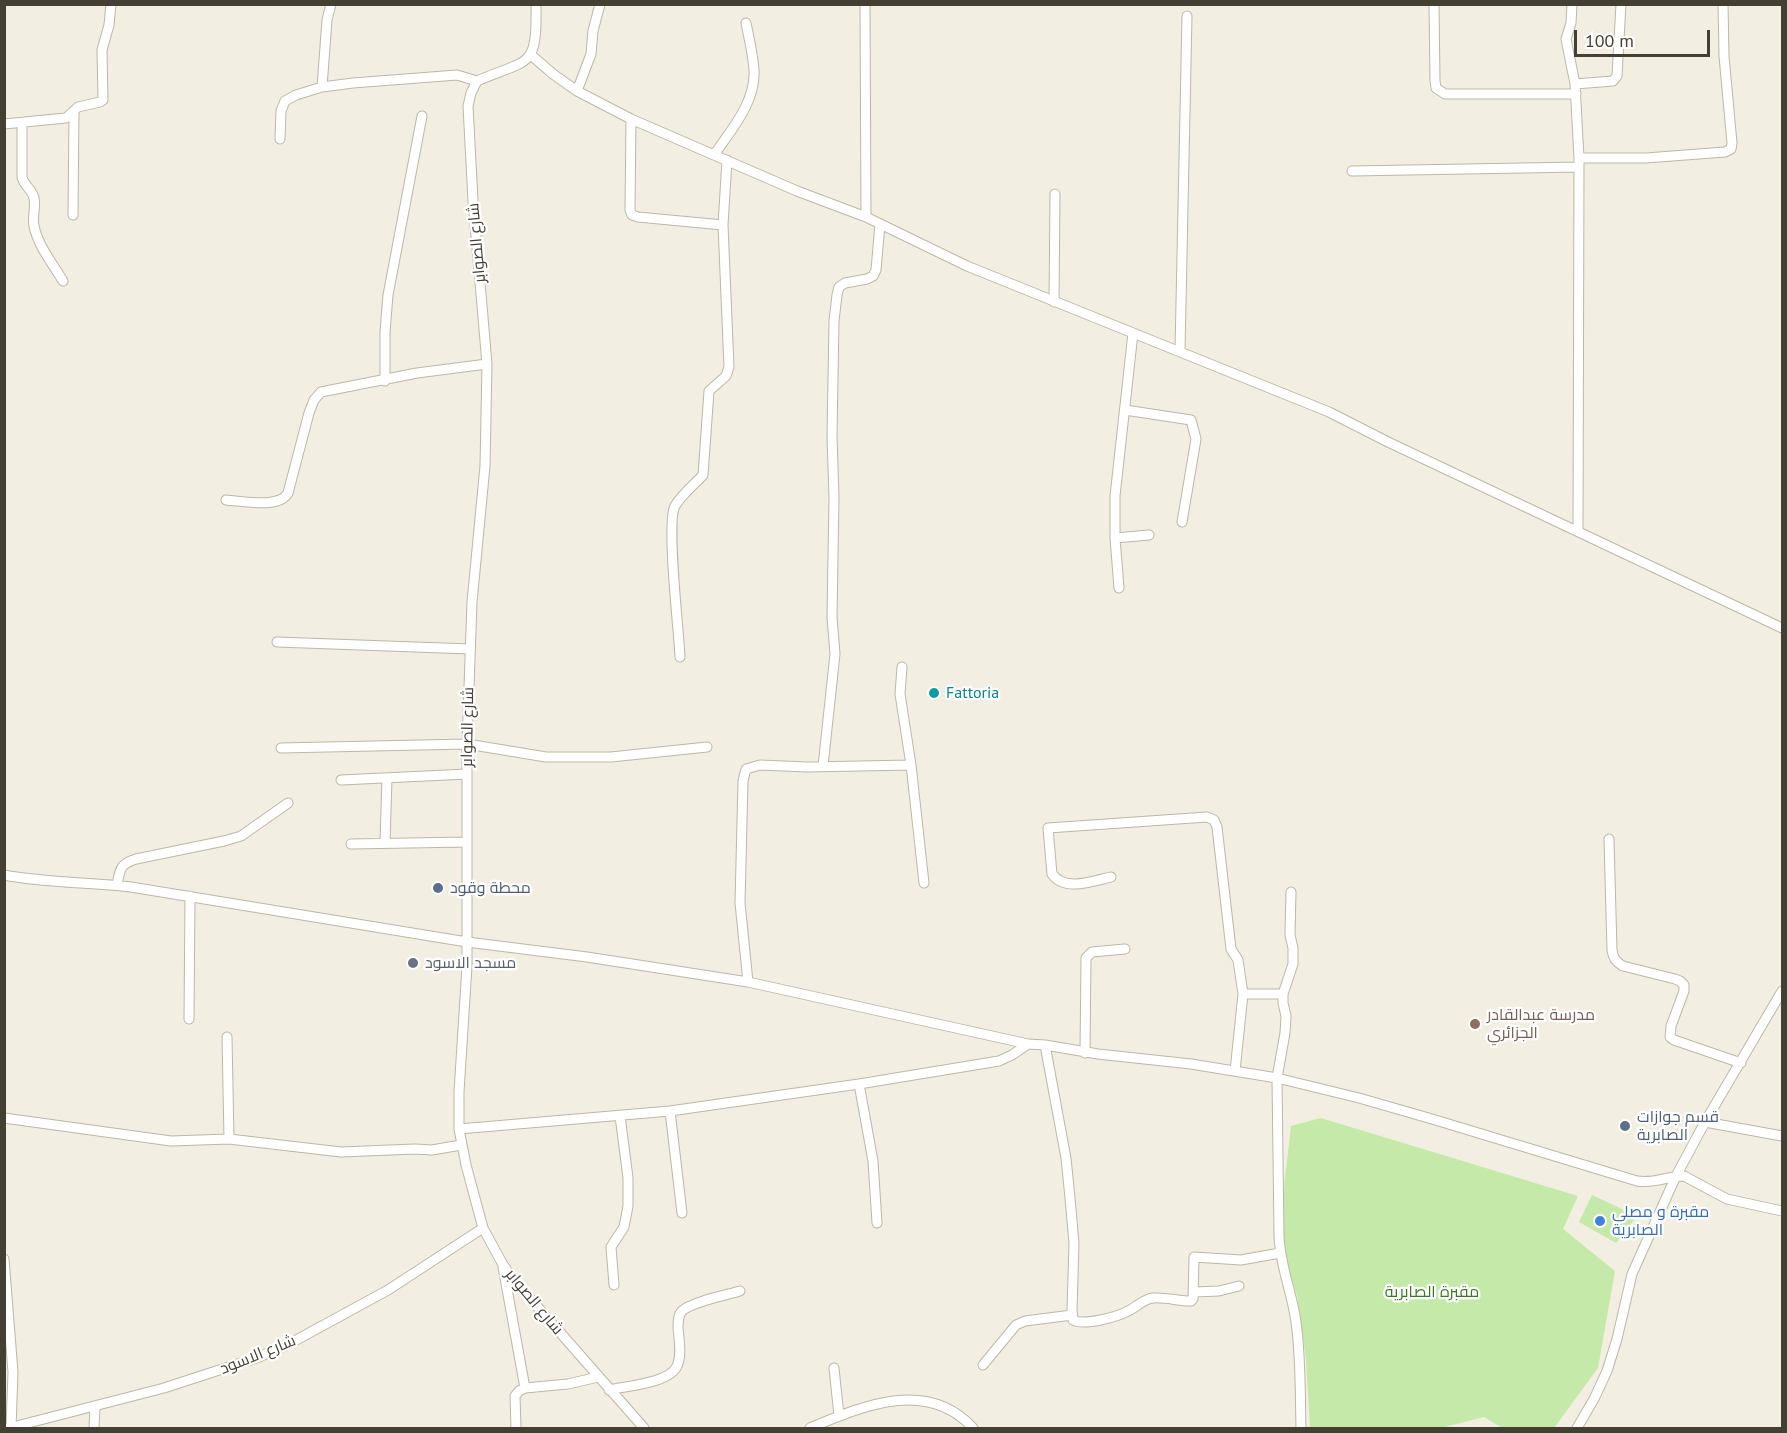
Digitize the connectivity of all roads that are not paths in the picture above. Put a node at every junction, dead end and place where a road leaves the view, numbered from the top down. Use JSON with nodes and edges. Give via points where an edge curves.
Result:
{"nodes":[{"id":1,"x":111,"y":4,"type":"edge"},
{"id":2,"x":331,"y":4,"type":"edge"},
{"id":3,"x":536,"y":4,"type":"edge"},
{"id":4,"x":600,"y":4,"type":"edge"},
{"id":5,"x":865,"y":4,"type":"edge"},
{"id":6,"x":1434,"y":4,"type":"edge"},
{"id":7,"x":1572,"y":4,"type":"edge"},
{"id":8,"x":1621,"y":4,"type":"edge"},
{"id":9,"x":1723,"y":4,"type":"edge"},
{"id":10,"x":1187,"y":16,"type":"dead end"},
{"id":11,"x":746,"y":23,"type":"dead end"},
{"id":12,"x":531,"y":55,"type":"junction"},
{"id":13,"x":477,"y":81,"type":"junction"},
{"id":14,"x":322,"y":87,"type":"junction"},
{"id":15,"x":1576,"y":89,"type":"junction"},
{"id":16,"x":577,"y":91,"type":"junction"},
{"id":17,"x":74,"y":111,"type":"junction"},
{"id":18,"x":422,"y":116,"type":"dead end"},
{"id":19,"x":632,"y":119,"type":"junction"},
{"id":20,"x":22,"y":123,"type":"junction"},
{"id":21,"x":4,"y":124,"type":"edge"},
{"id":22,"x":280,"y":139,"type":"dead end"},
{"id":23,"x":714,"y":155,"type":"junction"},
{"id":24,"x":727,"y":160,"type":"junction"},
{"id":25,"x":1579,"y":163,"type":"junction"},
{"id":26,"x":1352,"y":171,"type":"dead end"},
{"id":27,"x":1055,"y":195,"type":"dead end"},
{"id":28,"x":73,"y":215,"type":"dead end"},
{"id":29,"x":866,"y":217,"type":"junction"},
{"id":30,"x":880,"y":224,"type":"junction"},
{"id":31,"x":723,"y":225,"type":"junction"},
{"id":32,"x":63,"y":281,"type":"dead end"},
{"id":33,"x":1054,"y":302,"type":"junction"},
{"id":34,"x":1133,"y":333,"type":"junction"},
{"id":35,"x":1180,"y":351,"type":"junction"},
{"id":36,"x":487,"y":364,"type":"junction"},
{"id":37,"x":385,"y":381,"type":"junction"},
{"id":38,"x":1125,"y":410,"type":"junction"},
{"id":39,"x":226,"y":500,"type":"dead end"},
{"id":40,"x":1182,"y":522,"type":"dead end"},
{"id":41,"x":1578,"y":531,"type":"junction"},
{"id":42,"x":1149,"y":535,"type":"dead end"},
{"id":43,"x":1115,"y":538,"type":"junction"},
{"id":44,"x":1119,"y":588,"type":"dead end"},
{"id":45,"x":1782,"y":628,"type":"edge"},
{"id":46,"x":278,"y":642,"type":"dead end"},
{"id":47,"x":470,"y":649,"type":"junction"},
{"id":48,"x":680,"y":657,"type":"dead end"},
{"id":49,"x":902,"y":667,"type":"dead end"},
{"id":50,"x":467,"y":744,"type":"junction"},
{"id":51,"x":706,"y":747,"type":"dead end"},
{"id":52,"x":281,"y":748,"type":"dead end"},
{"id":53,"x":911,"y":765,"type":"junction"},
{"id":54,"x":823,"y":766,"type":"junction"},
{"id":55,"x":467,"y":774,"type":"junction"},
{"id":56,"x":387,"y":778,"type":"junction"},
{"id":57,"x":341,"y":780,"type":"dead end"},
{"id":58,"x":288,"y":803,"type":"dead end"},
{"id":59,"x":1609,"y":839,"type":"dead end"},
{"id":60,"x":467,"y":842,"type":"junction"},
{"id":61,"x":385,"y":843,"type":"junction"},
{"id":62,"x":351,"y":844,"type":"dead end"},
{"id":63,"x":4,"y":875,"type":"edge"},
{"id":64,"x":1111,"y":878,"type":"dead end"},
{"id":65,"x":924,"y":883,"type":"dead end"},
{"id":66,"x":117,"y":885,"type":"junction"},
{"id":67,"x":1291,"y":892,"type":"dead end"},
{"id":68,"x":190,"y":896,"type":"junction"},
{"id":69,"x":467,"y":942,"type":"junction"},
{"id":70,"x":1125,"y":950,"type":"dead end"},
{"id":71,"x":748,"y":982,"type":"junction"},
{"id":72,"x":1782,"y":991,"type":"edge"},
{"id":73,"x":1243,"y":994,"type":"junction"},
{"id":74,"x":1283,"y":994,"type":"junction"},
{"id":75,"x":189,"y":1019,"type":"dead end"},
{"id":76,"x":227,"y":1037,"type":"dead end"},
{"id":77,"x":1028,"y":1044,"type":"junction"},
{"id":78,"x":1045,"y":1045,"type":"junction"},
{"id":79,"x":1085,"y":1053,"type":"junction"},
{"id":80,"x":1741,"y":1063,"type":"junction"},
{"id":81,"x":1235,"y":1071,"type":"junction"},
{"id":82,"x":1277,"y":1078,"type":"junction"},
{"id":83,"x":859,"y":1084,"type":"junction"},
{"id":84,"x":670,"y":1111,"type":"junction"},
{"id":85,"x":620,"y":1116,"type":"junction"},
{"id":86,"x":4,"y":1118,"type":"edge"},
{"id":87,"x":1705,"y":1122,"type":"junction"},
{"id":88,"x":459,"y":1129,"type":"junction"},
{"id":89,"x":1782,"y":1136,"type":"edge"},
{"id":90,"x":229,"y":1140,"type":"junction"},
{"id":91,"x":461,"y":1145,"type":"junction"},
{"id":92,"x":1676,"y":1176,"type":"junction"},
{"id":93,"x":1782,"y":1211,"type":"edge"},
{"id":94,"x":682,"y":1213,"type":"dead end"},
{"id":95,"x":877,"y":1223,"type":"dead end"},
{"id":96,"x":483,"y":1228,"type":"junction"},
{"id":97,"x":1280,"y":1253,"type":"junction"},
{"id":98,"x":4,"y":1259,"type":"edge"},
{"id":99,"x":502,"y":1263,"type":"junction"},
{"id":100,"x":615,"y":1285,"type":"dead end"},
{"id":101,"x":1239,"y":1286,"type":"dead end"},
{"id":102,"x":740,"y":1291,"type":"dead end"},
{"id":103,"x":1194,"y":1292,"type":"junction"},
{"id":104,"x":1072,"y":1315,"type":"junction"},
{"id":105,"x":983,"y":1365,"type":"dead end"},
{"id":106,"x":834,"y":1368,"type":"dead end"},
{"id":107,"x":598,"y":1377,"type":"junction"},
{"id":108,"x":525,"y":1388,"type":"junction"},
{"id":109,"x":609,"y":1390,"type":"junction"},
{"id":110,"x":95,"y":1407,"type":"junction"},
{"id":111,"x":839,"y":1416,"type":"junction"},
{"id":112,"x":10,"y":1428,"type":"edge"},
{"id":113,"x":94,"y":1428,"type":"edge"},
{"id":114,"x":516,"y":1428,"type":"edge"},
{"id":115,"x":644,"y":1428,"type":"edge"},
{"id":116,"x":810,"y":1428,"type":"edge"},
{"id":117,"x":973,"y":1428,"type":"edge"},
{"id":118,"x":1301,"y":1428,"type":"edge"},
{"id":119,"x":1577,"y":1428,"type":"edge"}],
"edges":[{"from":1,"to":17,"type":"street","via":[[102,50],[104,98]]},
{"from":2,"to":14,"type":"street"},
{"from":3,"to":12,"type":"street","via":[[536,36]]},
{"from":4,"to":16,"type":"street","via":[[589,61]]},
{"from":5,"to":29,"type":"street"},
{"from":6,"to":15,"type":"street","via":[[1435,81],[1439,92]]},
{"from":7,"to":15,"type":"street","via":[[1566,39]]},
{"from":8,"to":15,"type":"street","via":[[1617,76],[1613,81]]},
{"from":9,"to":25,"type":"street","via":[[1731,149]]},
{"from":10,"to":35,"type":"street"},
{"from":11,"to":23,"type":"street","via":[[753,88],[746,106]]},
{"from":12,"to":13,"type":"street","via":[[514,68]]},
{"from":12,"to":16,"type":"street"},
{"from":13,"to":14,"type":"street","via":[[457,75]]},
{"from":13,"to":36,"type":"street","name":"شارع الصوابر","via":[[468,106],[468,124]]},
{"from":14,"to":22,"type":"street","via":[[285,101]]},
{"from":15,"to":25,"type":"street"},
{"from":16,"to":19,"type":"street"},
{"from":17,"to":20,"type":"street","via":[[66,118]]},
{"from":17,"to":28,"type":"street"},
{"from":18,"to":37,"type":"street","via":[[388,296]]},
{"from":19,"to":23,"type":"street"},
{"from":19,"to":31,"type":"street","via":[[632,214]]},
{"from":20,"to":21,"type":"street"},
{"from":20,"to":32,"type":"street","via":[[22,177],[34,199],[36,233]]},
{"from":23,"to":24,"type":"street"},
{"from":24,"to":29,"type":"street"},
{"from":24,"to":31,"type":"street"},
{"from":25,"to":26,"type":"street"},
{"from":25,"to":41,"type":"street"},
{"from":27,"to":33,"type":"street"},
{"from":29,"to":30,"type":"street"},
{"from":30,"to":33,"type":"street"},
{"from":30,"to":54,"type":"street","via":[[876,270],[867,279],[839,287],[834,321],[835,654]]},
{"from":31,"to":48,"type":"street","via":[[729,367],[726,376],[709,392],[703,475],[674,508],[672,539]]},
{"from":33,"to":34,"type":"street"},
{"from":34,"to":35,"type":"street"},
{"from":34,"to":38,"type":"street"},
{"from":35,"to":41,"type":"street","via":[[1329,412]]},
{"from":36,"to":37,"type":"street"},
{"from":36,"to":47,"type":"street","name":"شارع الصوابر","via":[[485,466]]},
{"from":37,"to":39,"type":"street","via":[[321,392],[314,400],[285,499]]},
{"from":38,"to":40,"type":"street","via":[[1191,420],[1196,439]]},
{"from":38,"to":43,"type":"street","via":[[1115,496]]},
{"from":41,"to":45,"type":"street"},
{"from":42,"to":43,"type":"street"},
{"from":43,"to":44,"type":"street"},
{"from":46,"to":47,"type":"street"},
{"from":47,"to":50,"type":"street","name":"شارع الصوابر"},
{"from":49,"to":53,"type":"street","via":[[900,694]]},
{"from":50,"to":51,"type":"street","via":[[546,757],[611,757]]},
{"from":50,"to":52,"type":"street"},
{"from":50,"to":55,"type":"street","name":"شارع الصوابر"},
{"from":53,"to":54,"type":"street"},
{"from":53,"to":65,"type":"street"},
{"from":54,"to":71,"type":"street","via":[[760,765],[746,769],[744,774],[740,903]]},
{"from":55,"to":56,"type":"street"},
{"from":55,"to":60,"type":"street","name":"شارع الصوابر"},
{"from":56,"to":57,"type":"street"},
{"from":56,"to":61,"type":"street"},
{"from":58,"to":66,"type":"street","via":[[241,836],[125,862]]},
{"from":59,"to":80,"type":"street","via":[[1613,957],[1623,966],[1675,979],[1684,985],[1670,1037]]},
{"from":60,"to":61,"type":"street"},
{"from":60,"to":69,"type":"street","name":"شارع الصوابر"},
{"from":61,"to":62,"type":"street"},
{"from":63,"to":66,"type":"street"},
{"from":64,"to":73,"type":"street","via":[[1066,885],[1054,878],[1048,828],[1207,817],[1214,820],[1231,949],[1238,960]]},
{"from":66,"to":68,"type":"street"},
{"from":67,"to":74,"type":"street","via":[[1293,964]]},
{"from":68,"to":69,"type":"street"},
{"from":68,"to":75,"type":"street"},
{"from":69,"to":71,"type":"street"},
{"from":69,"to":88,"type":"street","name":"شارع الصوابر"},
{"from":70,"to":79,"type":"street","via":[[1092,952],[1086,958]]},
{"from":71,"to":77,"type":"street"},
{"from":72,"to":80,"type":"street"},
{"from":73,"to":74,"type":"street"},
{"from":73,"to":81,"type":"street"},
{"from":74,"to":82,"type":"street","via":[[1285,1033]]},
{"from":76,"to":90,"type":"street"},
{"from":77,"to":78,"type":"street"},
{"from":77,"to":83,"type":"street","via":[[999,1061]]},
{"from":78,"to":79,"type":"street"},
{"from":78,"to":104,"type":"street","via":[[1070,1198],[1074,1243]]},
{"from":79,"to":81,"type":"street"},
{"from":80,"to":87,"type":"street"},
{"from":81,"to":82,"type":"street"},
{"from":82,"to":92,"type":"street","via":[[1359,1098],[1638,1181]]},
{"from":82,"to":97,"type":"street"},
{"from":83,"to":84,"type":"street"},
{"from":83,"to":95,"type":"street","via":[[873,1161]]},
{"from":84,"to":85,"type":"street"},
{"from":84,"to":94,"type":"street"},
{"from":85,"to":88,"type":"street"},
{"from":85,"to":100,"type":"street","via":[[628,1206],[624,1227],[611,1248]]},
{"from":86,"to":90,"type":"street","via":[[171,1141]]},
{"from":87,"to":89,"type":"street"},
{"from":87,"to":92,"type":"street"},
{"from":88,"to":91,"type":"street","name":"شارع الصوابر"},
{"from":90,"to":91,"type":"street","via":[[341,1152],[432,1150]]},
{"from":91,"to":96,"type":"street","name":"شارع الصوابر"},
{"from":92,"to":93,"type":"street","via":[[1691,1179],[1727,1199]]},
{"from":92,"to":119,"type":"street","via":[[1632,1274],[1607,1371]]},
{"from":96,"to":99,"type":"street","name":"شارع الصوابر"},
{"from":96,"to":110,"type":"street","name":"شارع الاسود","via":[[388,1290],[289,1344],[202,1377]]},
{"from":97,"to":103,"type":"street","via":[[1241,1260],[1194,1257]]},
{"from":97,"to":118,"type":"street","via":[[1296,1320]]},
{"from":98,"to":112,"type":"street","via":[[13,1372]]},
{"from":99,"to":107,"type":"street","name":"شارع الصوابر"},
{"from":99,"to":108,"type":"street"},
{"from":101,"to":103,"type":"street"},
{"from":102,"to":109,"type":"street","via":[[681,1311],[680,1350],[674,1372],[661,1379]]},
{"from":103,"to":104,"type":"street","via":[[1191,1301],[1148,1299],[1122,1314],[1102,1319],[1080,1323]]},
{"from":104,"to":105,"type":"street","via":[[1016,1325]]},
{"from":106,"to":111,"type":"street"},
{"from":107,"to":108,"type":"street"},
{"from":107,"to":109,"type":"street","name":"شارع الصوابر"},
{"from":108,"to":114,"type":"street","via":[[515,1396]]},
{"from":109,"to":115,"type":"street","name":"شارع الصوابر"},
{"from":110,"to":112,"type":"street","name":"شارع الاسود"},
{"from":110,"to":113,"type":"street"},
{"from":111,"to":116,"type":"street"},
{"from":111,"to":117,"type":"street","via":[[876,1404],[917,1400],[951,1409]]}]}
